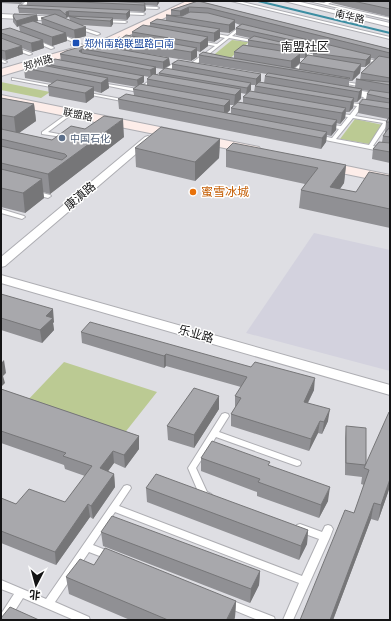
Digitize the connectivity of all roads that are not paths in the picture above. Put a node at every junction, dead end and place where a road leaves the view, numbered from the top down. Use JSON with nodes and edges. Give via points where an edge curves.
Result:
{"nodes":[{"id":1,"x":28,"y":1,"type":"edge"},
{"id":2,"x":232,"y":1,"type":"edge"},
{"id":3,"x":287,"y":1,"type":"edge"},
{"id":4,"x":311,"y":1,"type":"edge"},
{"id":5,"x":331,"y":1,"type":"edge"},
{"id":6,"x":186,"y":3,"type":"edge"},
{"id":7,"x":324,"y":4,"type":"junction"},
{"id":8,"x":136,"y":7,"type":"edge"},
{"id":9,"x":35,"y":8,"type":"edge"},
{"id":10,"x":157,"y":8,"type":"dead end"},
{"id":11,"x":114,"y":12,"type":"edge"},
{"id":12,"x":143,"y":14,"type":"dead end"},
{"id":13,"x":1,"y":16,"type":"edge"},
{"id":14,"x":390,"y":19,"type":"edge"},
{"id":15,"x":97,"y":20,"type":"edge"},
{"id":16,"x":125,"y":22,"type":"dead end"},
{"id":17,"x":70,"y":25,"type":"edge"},
{"id":18,"x":390,"y":25,"type":"edge"},
{"id":19,"x":33,"y":26,"type":"edge"},
{"id":20,"x":234,"y":26,"type":"edge"},
{"id":21,"x":240,"y":28,"type":"junction"},
{"id":22,"x":248,"y":30,"type":"edge"},
{"id":23,"x":207,"y":33,"type":"edge"},
{"id":24,"x":54,"y":34,"type":"edge"},
{"id":25,"x":98,"y":34,"type":"dead end"},
{"id":26,"x":229,"y":36,"type":"junction"},
{"id":27,"x":390,"y":38,"type":"edge"},
{"id":28,"x":32,"y":40,"type":"edge"},
{"id":29,"x":195,"y":41,"type":"edge"},
{"id":30,"x":252,"y":41,"type":"junction"},
{"id":31,"x":1,"y":43,"type":"edge"},
{"id":32,"x":260,"y":43,"type":"edge"},
{"id":33,"x":78,"y":44,"type":"junction"},
{"id":34,"x":218,"y":45,"type":"junction"},
{"id":35,"x":246,"y":46,"type":"edge"},
{"id":36,"x":52,"y":48,"type":"dead end"},
{"id":37,"x":290,"y":50,"type":"edge"},
{"id":38,"x":108,"y":51,"type":"edge"},
{"id":39,"x":30,"y":54,"type":"dead end"},
{"id":40,"x":197,"y":54,"type":"edge"},
{"id":41,"x":203,"y":56,"type":"junction"},
{"id":42,"x":354,"y":56,"type":"edge"},
{"id":43,"x":209,"y":58,"type":"edge"},
{"id":44,"x":299,"y":60,"type":"edge"},
{"id":45,"x":306,"y":61,"type":"junction"},
{"id":46,"x":377,"y":61,"type":"junction"},
{"id":47,"x":173,"y":62,"type":"joint"},
{"id":48,"x":314,"y":62,"type":"edge"},
{"id":49,"x":2,"y":63,"type":"edge"},
{"id":50,"x":192,"y":65,"type":"junction"},
{"id":51,"x":390,"y":65,"type":"edge"},
{"id":52,"x":372,"y":66,"type":"edge"},
{"id":53,"x":207,"y":68,"type":"edge"},
{"id":54,"x":157,"y":70,"type":"edge"},
{"id":55,"x":165,"y":72,"type":"junction"},
{"id":56,"x":1,"y":73,"type":"edge"},
{"id":57,"x":172,"y":73,"type":"edge"},
{"id":58,"x":285,"y":73,"type":"edge"},
{"id":59,"x":292,"y":74,"type":"junction"},
{"id":60,"x":300,"y":75,"type":"edge"},
{"id":61,"x":145,"y":79,"type":"edge"},
{"id":62,"x":14,"y":80,"type":"dead end"},
{"id":63,"x":152,"y":81,"type":"junction"},
{"id":64,"x":93,"y":82,"type":"edge"},
{"id":65,"x":159,"y":82,"type":"edge"},
{"id":66,"x":339,"y":82,"type":"edge"},
{"id":67,"x":356,"y":82,"type":"junction"},
{"id":68,"x":369,"y":86,"type":"edge"},
{"id":69,"x":61,"y":88,"type":"edge"},
{"id":70,"x":138,"y":90,"type":"junction"},
{"id":71,"x":334,"y":90,"type":"edge"},
{"id":72,"x":77,"y":91,"type":"edge"},
{"id":73,"x":146,"y":92,"type":"edge"},
{"id":74,"x":349,"y":92,"type":"junction"},
{"id":75,"x":134,"y":94,"type":"edge"},
{"id":76,"x":368,"y":95,"type":"junction"},
{"id":77,"x":1,"y":99,"type":"edge"},
{"id":78,"x":390,"y":99,"type":"edge"},
{"id":79,"x":128,"y":100,"type":"edge"},
{"id":80,"x":336,"y":101,"type":"edge"},
{"id":81,"x":1,"y":104,"type":"edge"},
{"id":82,"x":360,"y":105,"type":"junction"},
{"id":83,"x":375,"y":108,"type":"edge"},
{"id":84,"x":329,"y":112,"type":"edge"},
{"id":85,"x":351,"y":116,"type":"junction"},
{"id":86,"x":66,"y":117,"type":"junction"},
{"id":87,"x":320,"y":123,"type":"edge"},
{"id":88,"x":388,"y":123,"type":"edge"},
{"id":89,"x":343,"y":128,"type":"junction"},
{"id":90,"x":153,"y":131,"type":"junction"},
{"id":91,"x":310,"y":136,"type":"edge"},
{"id":92,"x":74,"y":139,"type":"edge"},
{"id":93,"x":333,"y":140,"type":"junction"},
{"id":94,"x":370,"y":147,"type":"junction"},
{"id":95,"x":390,"y":151,"type":"edge"},
{"id":96,"x":266,"y":155,"type":"edge"},
{"id":97,"x":390,"y":178,"type":"edge"},
{"id":98,"x":390,"y":183,"type":"edge"},
{"id":99,"x":28,"y":191,"type":"edge"},
{"id":100,"x":48,"y":196,"type":"dead end"},
{"id":101,"x":1,"y":211,"type":"edge"},
{"id":102,"x":22,"y":217,"type":"dead end"},
{"id":103,"x":1,"y":254,"type":"edge"},
{"id":104,"x":1,"y":262,"type":"edge"},
{"id":105,"x":1,"y":272,"type":"edge"},
{"id":106,"x":1,"y":279,"type":"edge"},
{"id":107,"x":390,"y":382,"type":"edge"},
{"id":108,"x":390,"y":390,"type":"edge"},
{"id":109,"x":225,"y":416,"type":"dead end"},
{"id":110,"x":214,"y":433,"type":"junction"},
{"id":111,"x":297,"y":463,"type":"dead end"},
{"id":112,"x":128,"y":488,"type":"dead end"},
{"id":113,"x":218,"y":499,"type":"edge"},
{"id":114,"x":114,"y":508,"type":"junction"},
{"id":115,"x":289,"y":524,"type":"edge"},
{"id":116,"x":86,"y":547,"type":"junction"},
{"id":117,"x":116,"y":559,"type":"edge"},
{"id":118,"x":305,"y":581,"type":"junction"},
{"id":119,"x":1,"y":584,"type":"edge"},
{"id":120,"x":21,"y":593,"type":"junction"},
{"id":121,"x":219,"y":600,"type":"edge"},
{"id":122,"x":48,"y":604,"type":"junction"},
{"id":123,"x":3,"y":620,"type":"edge"},
{"id":124,"x":85,"y":620,"type":"edge"},
{"id":125,"x":270,"y":620,"type":"edge"},
{"id":126,"x":288,"y":620,"type":"edge"}],
"edges":[{"from":1,"to":9,"type":"lane","via":[[21,8]]},
{"from":2,"to":27,"type":"lane"},
{"from":3,"to":18,"type":"street","name":"南华路"},
{"from":4,"to":7,"type":"lane"},
{"from":5,"to":7,"type":"lane"},
{"from":6,"to":33,"type":"main road","name":"郑州路","via":[[109,41]]},
{"from":7,"to":14,"type":"lane"},
{"from":8,"to":10,"type":"lane"},
{"from":11,"to":12,"type":"lane"},
{"from":13,"to":19,"type":"street","via":[[61,20]]},
{"from":15,"to":16,"type":"lane"},
{"from":17,"to":25,"type":"lane"},
{"from":20,"to":21,"type":"lane"},
{"from":21,"to":22,"type":"lane"},
{"from":21,"to":26,"type":"lane"},
{"from":23,"to":26,"type":"lane"},
{"from":24,"to":33,"type":"lane"},
{"from":26,"to":30,"type":"lane"},
{"from":26,"to":34,"type":"lane"},
{"from":28,"to":36,"type":"lane"},
{"from":29,"to":34,"type":"lane"},
{"from":30,"to":32,"type":"lane"},
{"from":30,"to":35,"type":"lane"},
{"from":31,"to":39,"type":"lane"},
{"from":33,"to":38,"type":"street"},
{"from":33,"to":49,"type":"main road","name":"郑州路"},
{"from":33,"to":56,"type":"main road","name":"郑州路"},
{"from":34,"to":41,"type":"lane"},
{"from":37,"to":45,"type":"lane","via":[[313,55]]},
{"from":40,"to":41,"type":"lane"},
{"from":41,"to":43,"type":"lane"},
{"from":41,"to":50,"type":"lane"},
{"from":42,"to":46,"type":"lane"},
{"from":44,"to":45,"type":"lane"},
{"from":45,"to":48,"type":"lane"},
{"from":45,"to":59,"type":"lane"},
{"from":46,"to":51,"type":"lane"},
{"from":46,"to":52,"type":"lane"},
{"from":47,"to":50,"type":"street"},
{"from":47,"to":55,"type":"lane"},
{"from":50,"to":53,"type":"street"},
{"from":54,"to":55,"type":"lane"},
{"from":55,"to":57,"type":"lane"},
{"from":55,"to":63,"type":"lane"},
{"from":58,"to":59,"type":"lane"},
{"from":59,"to":60,"type":"lane"},
{"from":61,"to":63,"type":"lane"},
{"from":62,"to":69,"type":"lane"},
{"from":63,"to":65,"type":"lane"},
{"from":63,"to":70,"type":"lane"},
{"from":64,"to":70,"type":"lane"},
{"from":66,"to":67,"type":"lane"},
{"from":67,"to":68,"type":"lane"},
{"from":67,"to":74,"type":"lane"},
{"from":70,"to":73,"type":"lane"},
{"from":70,"to":75,"type":"lane"},
{"from":71,"to":74,"type":"street"},
{"from":72,"to":79,"type":"lane"},
{"from":74,"to":76,"type":"street"},
{"from":76,"to":78,"type":"street"},
{"from":76,"to":82,"type":"lane"},
{"from":77,"to":90,"type":"main road","name":"联盟路"},
{"from":80,"to":82,"type":"lane"},
{"from":81,"to":86,"type":"main road","name":"联盟路"},
{"from":82,"to":83,"type":"lane"},
{"from":82,"to":85,"type":"lane"},
{"from":84,"to":85,"type":"lane"},
{"from":85,"to":88,"type":"lane"},
{"from":85,"to":89,"type":"lane"},
{"from":86,"to":90,"type":"main road","name":"联盟路"},
{"from":86,"to":92,"type":"lane","via":[[44,133]]},
{"from":87,"to":89,"type":"lane"},
{"from":88,"to":94,"type":"lane"},
{"from":89,"to":93,"type":"lane"},
{"from":90,"to":96,"type":"main road","name":"联盟路"},
{"from":90,"to":103,"type":"street","name":"康滇路"},
{"from":90,"to":104,"type":"street","name":"康滇路"},
{"from":91,"to":93,"type":"lane"},
{"from":93,"to":94,"type":"lane"},
{"from":94,"to":95,"type":"lane"},
{"from":97,"to":98,"type":"main road","via":[[307,164]]},
{"from":99,"to":100,"type":"lane"},
{"from":101,"to":102,"type":"lane"},
{"from":105,"to":107,"type":"street","name":"乐业路"},
{"from":106,"to":108,"type":"street","name":"乐业路"},
{"from":109,"to":110,"type":"lane"},
{"from":110,"to":111,"type":"lane"},
{"from":110,"to":113,"type":"lane","via":[[192,468],[204,494]]},
{"from":112,"to":114,"type":"lane"},
{"from":114,"to":116,"type":"lane"},
{"from":114,"to":118,"type":"lane"},
{"from":115,"to":118,"type":"lane","via":[[327,533]]},
{"from":116,"to":117,"type":"lane"},
{"from":116,"to":122,"type":"lane"},
{"from":118,"to":126,"type":"lane"},
{"from":119,"to":120,"type":"lane"},
{"from":120,"to":122,"type":"lane"},
{"from":120,"to":123,"type":"lane"},
{"from":121,"to":125,"type":"lane"},
{"from":122,"to":124,"type":"lane"}]}
